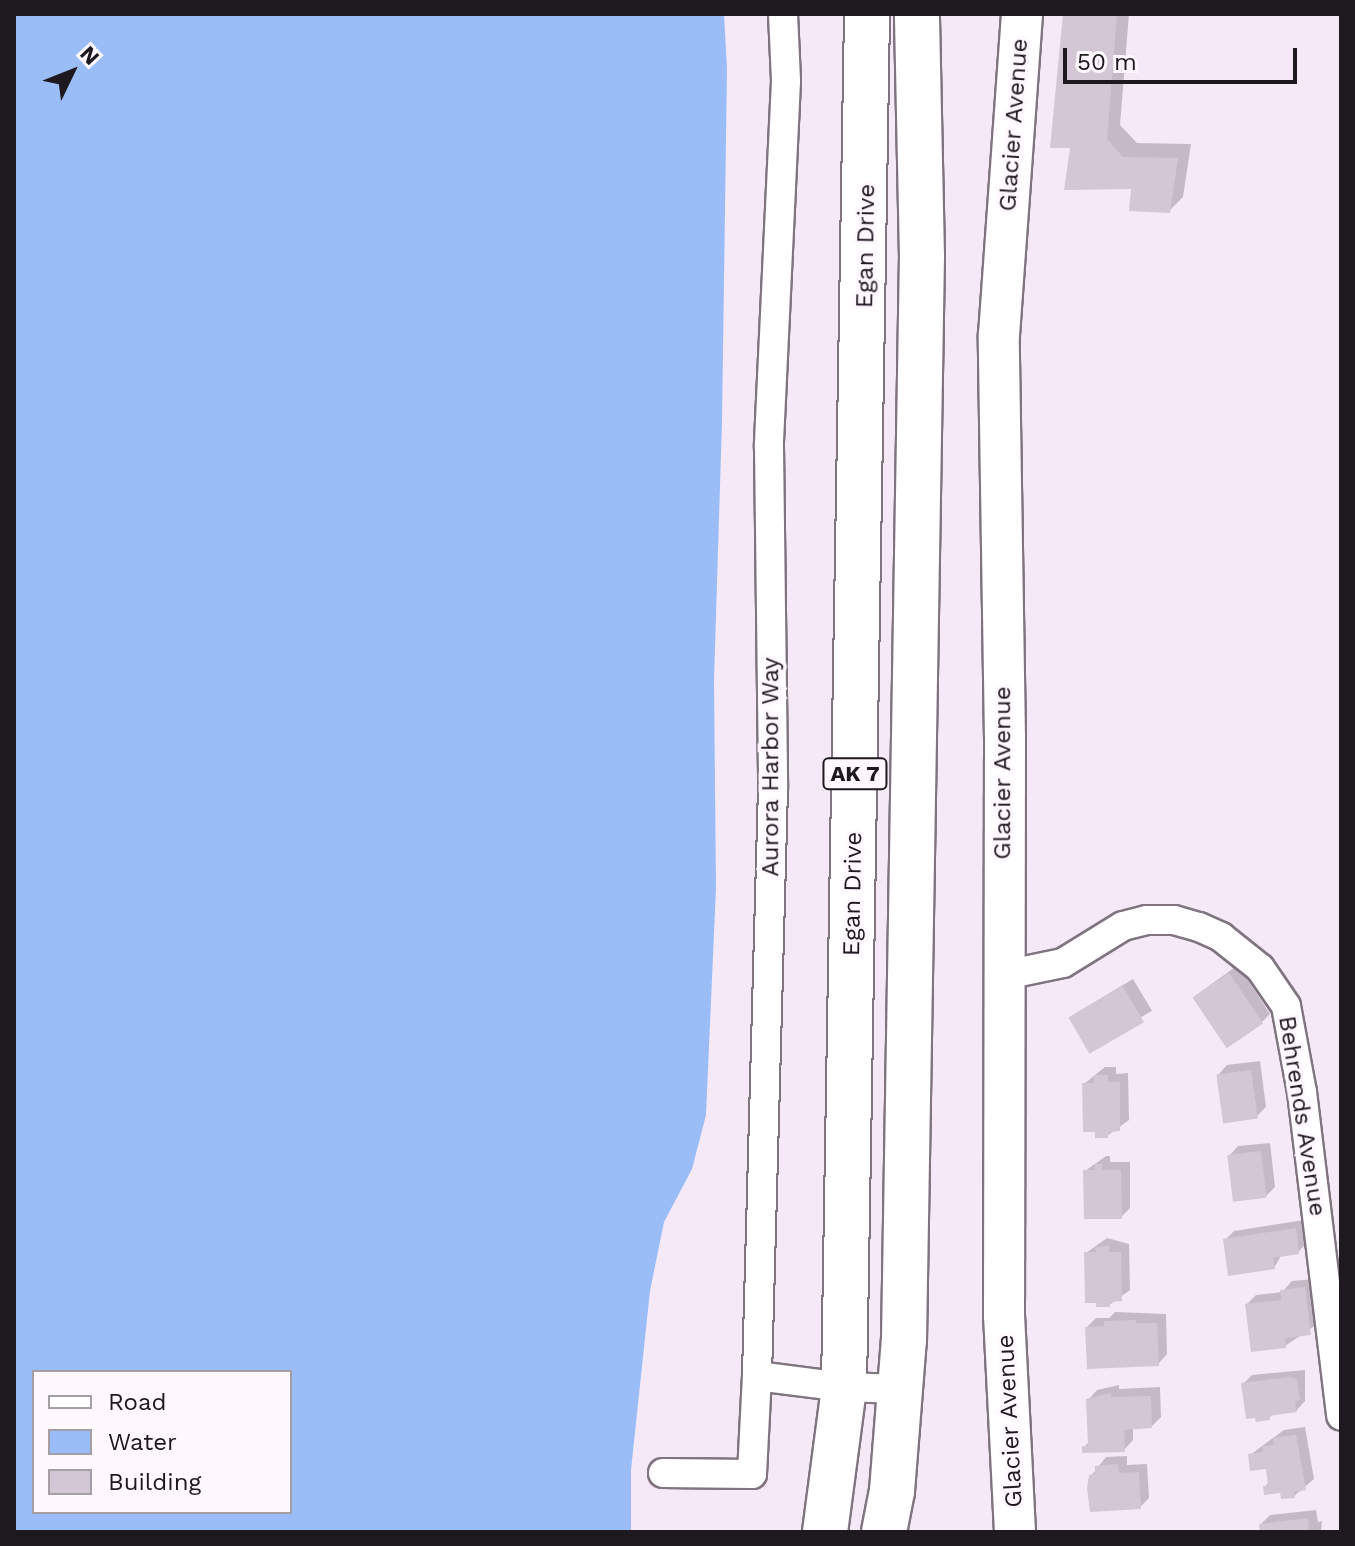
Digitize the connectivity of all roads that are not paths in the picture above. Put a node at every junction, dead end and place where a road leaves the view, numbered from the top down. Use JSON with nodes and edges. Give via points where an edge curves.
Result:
{"nodes":[{"id":1,"x":783,"y":14,"type":"edge"},
{"id":2,"x":867,"y":14,"type":"edge"},
{"id":3,"x":917,"y":14,"type":"edge"},
{"id":4,"x":1022,"y":14,"type":"edge"},
{"id":5,"x":1005,"y":975,"type":"junction"},
{"id":6,"x":757,"y":1376,"type":"junction"},
{"id":7,"x":844,"y":1387,"type":"junction"},
{"id":8,"x":900,"y":1389,"type":"junction"},
{"id":9,"x":1341,"y":1416,"type":"edge"},
{"id":10,"x":663,"y":1473,"type":"dead end"},
{"id":11,"x":825,"y":1532,"type":"edge"},
{"id":12,"x":884,"y":1532,"type":"edge"},
{"id":13,"x":1015,"y":1532,"type":"edge"}],
"edges":[{"from":1,"to":6,"type":"street","name":"Aurora Harbor Way","via":[[786,81],[769,447],[773,788]]},
{"from":2,"to":7,"type":"highway","name":"Egan Drive","number":"AK 7"},
{"from":3,"to":8,"type":"highway","number":"AK 7","via":[[922,257]]},
{"from":4,"to":5,"type":"street","name":"Glacier Avenue","via":[[999,335]]},
{"from":5,"to":9,"type":"street","name":"Behrends Avenue","via":[[1063,963],[1123,926],[1147,920],[1174,920],[1221,937],[1260,968],[1286,1006],[1302,1092]]},
{"from":5,"to":13,"type":"street","name":"Glacier Avenue","via":[[1004,1316]]},
{"from":6,"to":7,"type":"street"},
{"from":6,"to":10,"type":"street","name":"Aurora Harbor Way","via":[[752,1474]]},
{"from":7,"to":8,"type":"street"},
{"from":7,"to":11,"type":"highway","name":"Egan Drive","number":"AK 7"},
{"from":8,"to":12,"type":"highway","number":"AK 7"}]}
